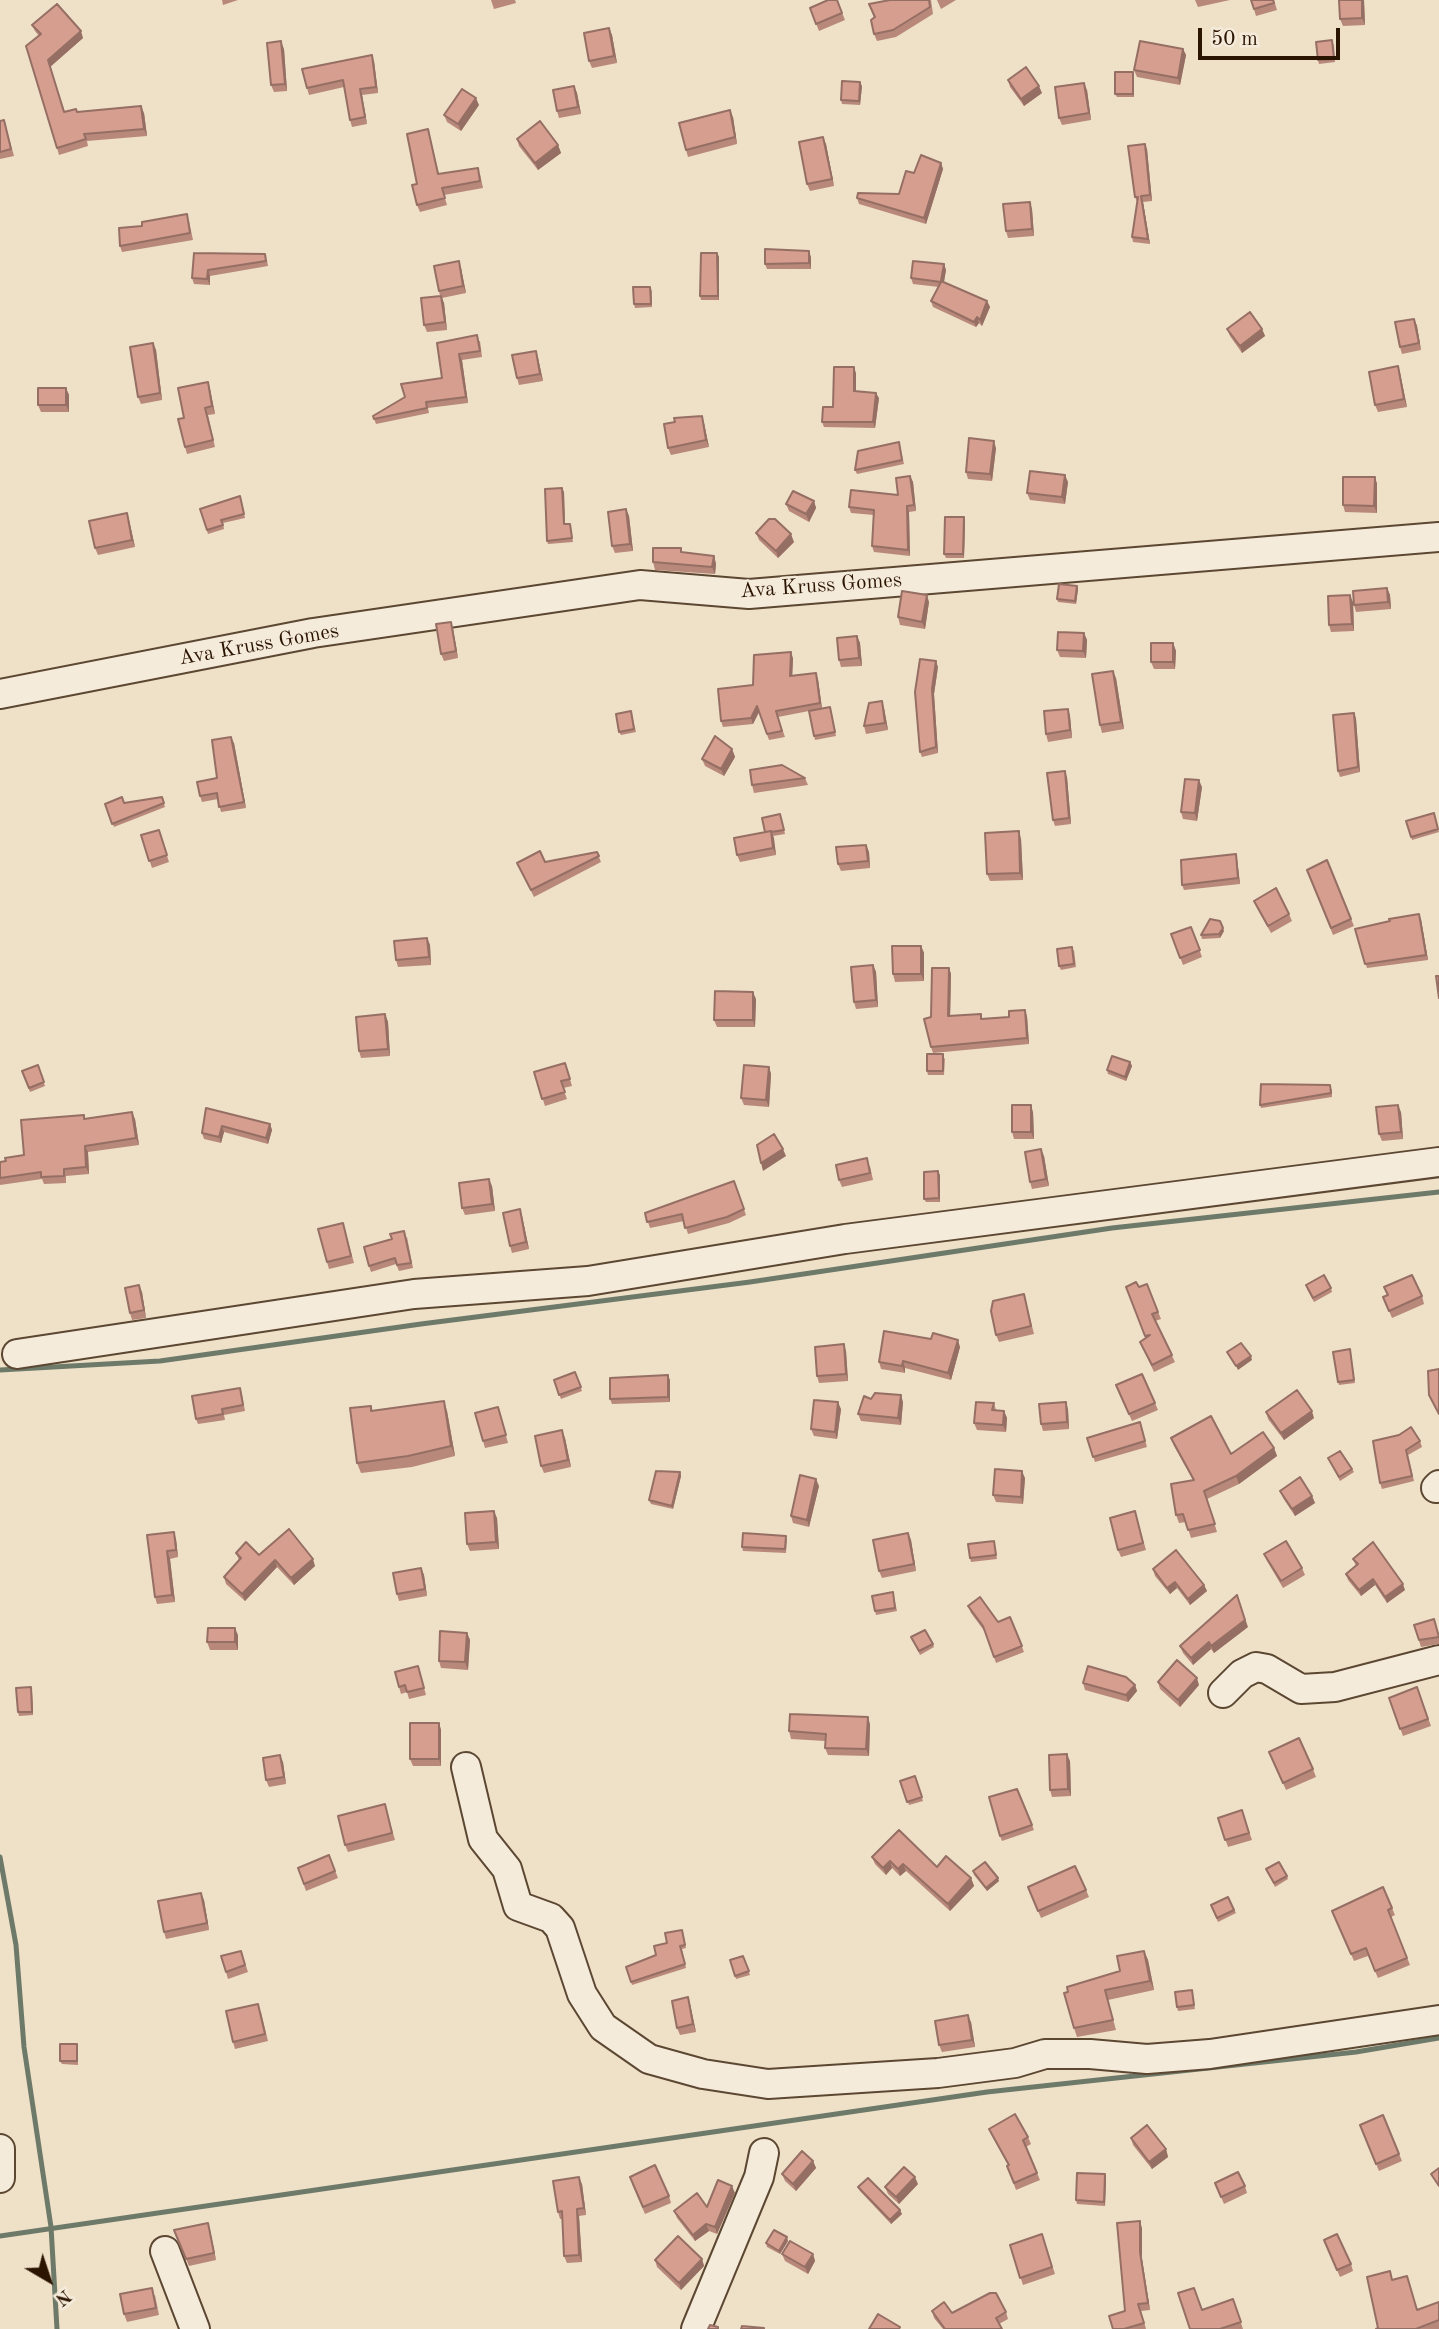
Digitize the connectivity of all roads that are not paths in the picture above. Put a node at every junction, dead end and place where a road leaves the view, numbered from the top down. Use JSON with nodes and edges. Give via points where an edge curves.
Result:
{"nodes":[{"id":1,"x":1439,"y":537,"type":"edge"},
{"id":2,"x":0,"y":694,"type":"edge"},
{"id":3,"x":1439,"y":1162,"type":"edge"},
{"id":4,"x":17,"y":1354,"type":"dead end"},
{"id":5,"x":1439,"y":1660,"type":"edge"},
{"id":6,"x":1223,"y":1693,"type":"dead end"},
{"id":7,"x":466,"y":1767,"type":"dead end"},
{"id":8,"x":1439,"y":2020,"type":"edge"},
{"id":9,"x":0,"y":2149,"type":"edge"},
{"id":10,"x":764,"y":2153,"type":"dead end"},
{"id":11,"x":0,"y":2178,"type":"edge"},
{"id":12,"x":165,"y":2251,"type":"dead end"},
{"id":13,"x":195,"y":2329,"type":"edge"},
{"id":14,"x":696,"y":2329,"type":"edge"}],
"edges":[{"from":1,"to":2,"type":"street","name":"Ava Kruss Gomes","via":[[749,594],[640,585],[313,633]]},
{"from":3,"to":4,"type":"street","via":[[845,1239],[588,1281],[414,1294]]},
{"from":5,"to":6,"type":"street","via":[[1335,1687],[1301,1689],[1262,1666],[1242,1674]]},
{"from":7,"to":8,"type":"street","via":[[484,1839],[506,1869],[518,1906],[551,1918],[560,1928],[582,1994],[603,2027],[649,2059],[703,2074],[768,2084],[938,2073],[1015,2063],[1045,2054],[1147,2059]]},
{"from":9,"to":11,"type":"street"},
{"from":10,"to":14,"type":"street","via":[[759,2177]]},
{"from":12,"to":13,"type":"street"}]}
